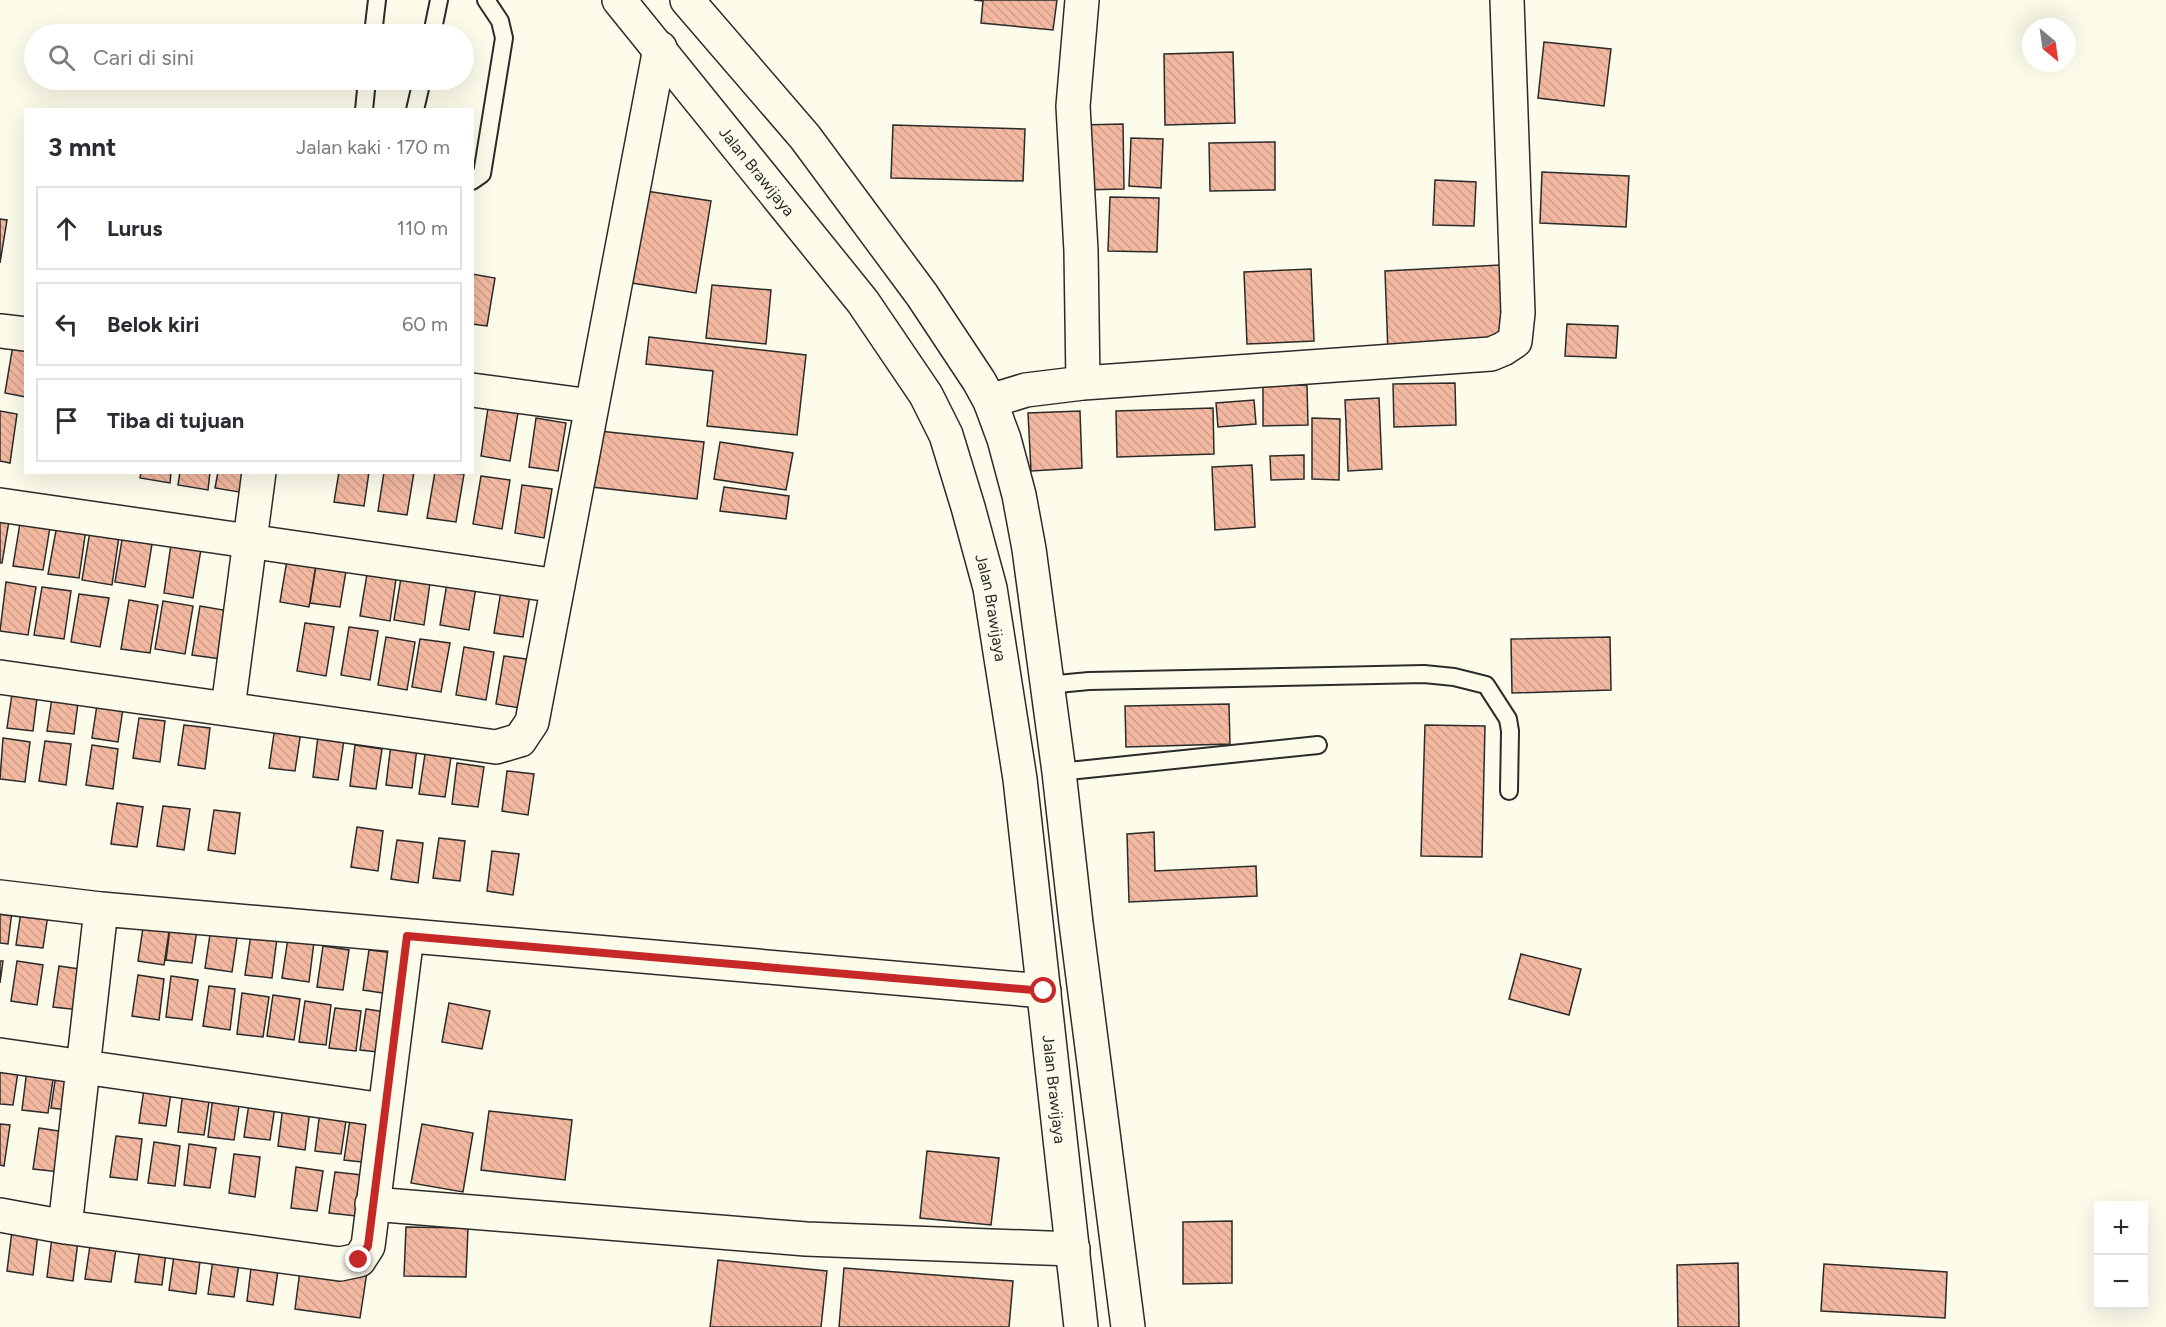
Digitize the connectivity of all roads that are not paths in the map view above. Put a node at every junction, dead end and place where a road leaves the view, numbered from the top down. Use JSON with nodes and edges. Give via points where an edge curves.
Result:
{"nodes":[{"id":1,"x":377,"y":0,"type":"edge"},
{"id":2,"x":439,"y":0,"type":"edge"},
{"id":3,"x":486,"y":0,"type":"edge"},
{"id":4,"x":619,"y":0,"type":"edge"},
{"id":5,"x":687,"y":0,"type":"edge"},
{"id":6,"x":1082,"y":0,"type":"edge"},
{"id":7,"x":1507,"y":0,"type":"edge"},
{"id":8,"x":374,"y":24,"type":"edge"},
{"id":9,"x":434,"y":24,"type":"edge"},
{"id":10,"x":660,"y":48,"type":"junction"},
{"id":11,"x":366,"y":90,"type":"edge"},
{"id":12,"x":420,"y":90,"type":"edge"},
{"id":13,"x":364,"y":108,"type":"edge"},
{"id":14,"x":415,"y":108,"type":"edge"},
{"id":15,"x":474,"y":180,"type":"edge"},
{"id":16,"x":0,"y":331,"type":"edge"},
{"id":17,"x":24,"y":334,"type":"edge"},
{"id":18,"x":1083,"y":383,"type":"junction"},
{"id":19,"x":474,"y":390,"type":"edge"},
{"id":20,"x":990,"y":401,"type":"junction"},
{"id":21,"x":591,"y":406,"type":"junction"},
{"id":22,"x":259,"y":474,"type":"edge"},
{"id":23,"x":0,"y":505,"type":"edge"},
{"id":24,"x":251,"y":542,"type":"junction"},
{"id":25,"x":558,"y":586,"type":"junction"},
{"id":26,"x":0,"y":677,"type":"edge"},
{"id":27,"x":1047,"y":685,"type":"junction"},
{"id":28,"x":228,"y":708,"type":"junction"},
{"id":29,"x":1318,"y":745,"type":"dead end"},
{"id":30,"x":1059,"y":772,"type":"junction"},
{"id":31,"x":1509,"y":791,"type":"dead end"},
{"id":32,"x":0,"y":897,"type":"edge"},
{"id":33,"x":101,"y":909,"type":"junction"},
{"id":34,"x":407,"y":936,"type":"junction"},
{"id":35,"x":1044,"y":991,"type":"junction"},
{"id":36,"x":0,"y":1055,"type":"edge"},
{"id":37,"x":84,"y":1067,"type":"junction"},
{"id":38,"x":384,"y":1110,"type":"junction"},
{"id":39,"x":372,"y":1204,"type":"junction"},
{"id":40,"x":0,"y":1215,"type":"edge"},
{"id":41,"x":65,"y":1227,"type":"junction"},
{"id":42,"x":1073,"y":1249,"type":"junction"},
{"id":43,"x":1081,"y":1327,"type":"edge"},
{"id":44,"x":1128,"y":1327,"type":"edge"}],
"edges":[{"from":1,"to":8,"type":"lane"},
{"from":2,"to":9,"type":"lane"},
{"from":3,"to":15,"type":"lane","via":[[500,21],[504,38],[483,174]]},
{"from":4,"to":10,"type":"main road","name":"Jalan Brawijaya"},
{"from":5,"to":20,"type":"main road","via":[[805,137],[922,295]]},
{"from":6,"to":18,"type":"main road","via":[[1073,106]]},
{"from":7,"to":18,"type":"main road","via":[[1518,313],[1515,341],[1491,354]]},
{"from":10,"to":21,"type":"main road"},
{"from":10,"to":35,"type":"main road","name":"Jalan Brawijaya","via":[[864,302],[926,395],[946,435],[990,588],[1020,779]]},
{"from":11,"to":13,"type":"lane"},
{"from":12,"to":14,"type":"lane"},
{"from":16,"to":17,"type":"main road"},
{"from":18,"to":20,"type":"main road","via":[[1026,390]]},
{"from":19,"to":21,"type":"main road"},
{"from":20,"to":27,"type":"main road","via":[[1019,495]]},
{"from":21,"to":25,"type":"main road"},
{"from":22,"to":24,"type":"main road"},
{"from":23,"to":24,"type":"main road"},
{"from":24,"to":25,"type":"main road"},
{"from":24,"to":28,"type":"main road"},
{"from":25,"to":28,"type":"main road","via":[[532,722],[520,740],[508,745],[496,747]]},
{"from":26,"to":28,"type":"main road"},
{"from":27,"to":30,"type":"main road"},
{"from":27,"to":31,"type":"lane","via":[[1424,674],[1454,677],[1486,685],[1508,718]]},
{"from":29,"to":30,"type":"lane"},
{"from":30,"to":44,"type":"main road"},
{"from":32,"to":33,"type":"main road"},
{"from":33,"to":34,"type":"main road"},
{"from":33,"to":37,"type":"main road"},
{"from":34,"to":35,"type":"main road"},
{"from":34,"to":38,"type":"main road"},
{"from":35,"to":42,"type":"main road","name":"Jalan Brawijaya"},
{"from":36,"to":37,"type":"main road"},
{"from":37,"to":38,"type":"main road"},
{"from":37,"to":41,"type":"main road"},
{"from":38,"to":39,"type":"main road"},
{"from":39,"to":41,"type":"main road","via":[[364,1255],[353,1263],[340,1264]]},
{"from":39,"to":42,"type":"main road","via":[[806,1239]]},
{"from":40,"to":41,"type":"main road"},
{"from":42,"to":43,"type":"main road","name":"Jalan Brawijaya"}]}
